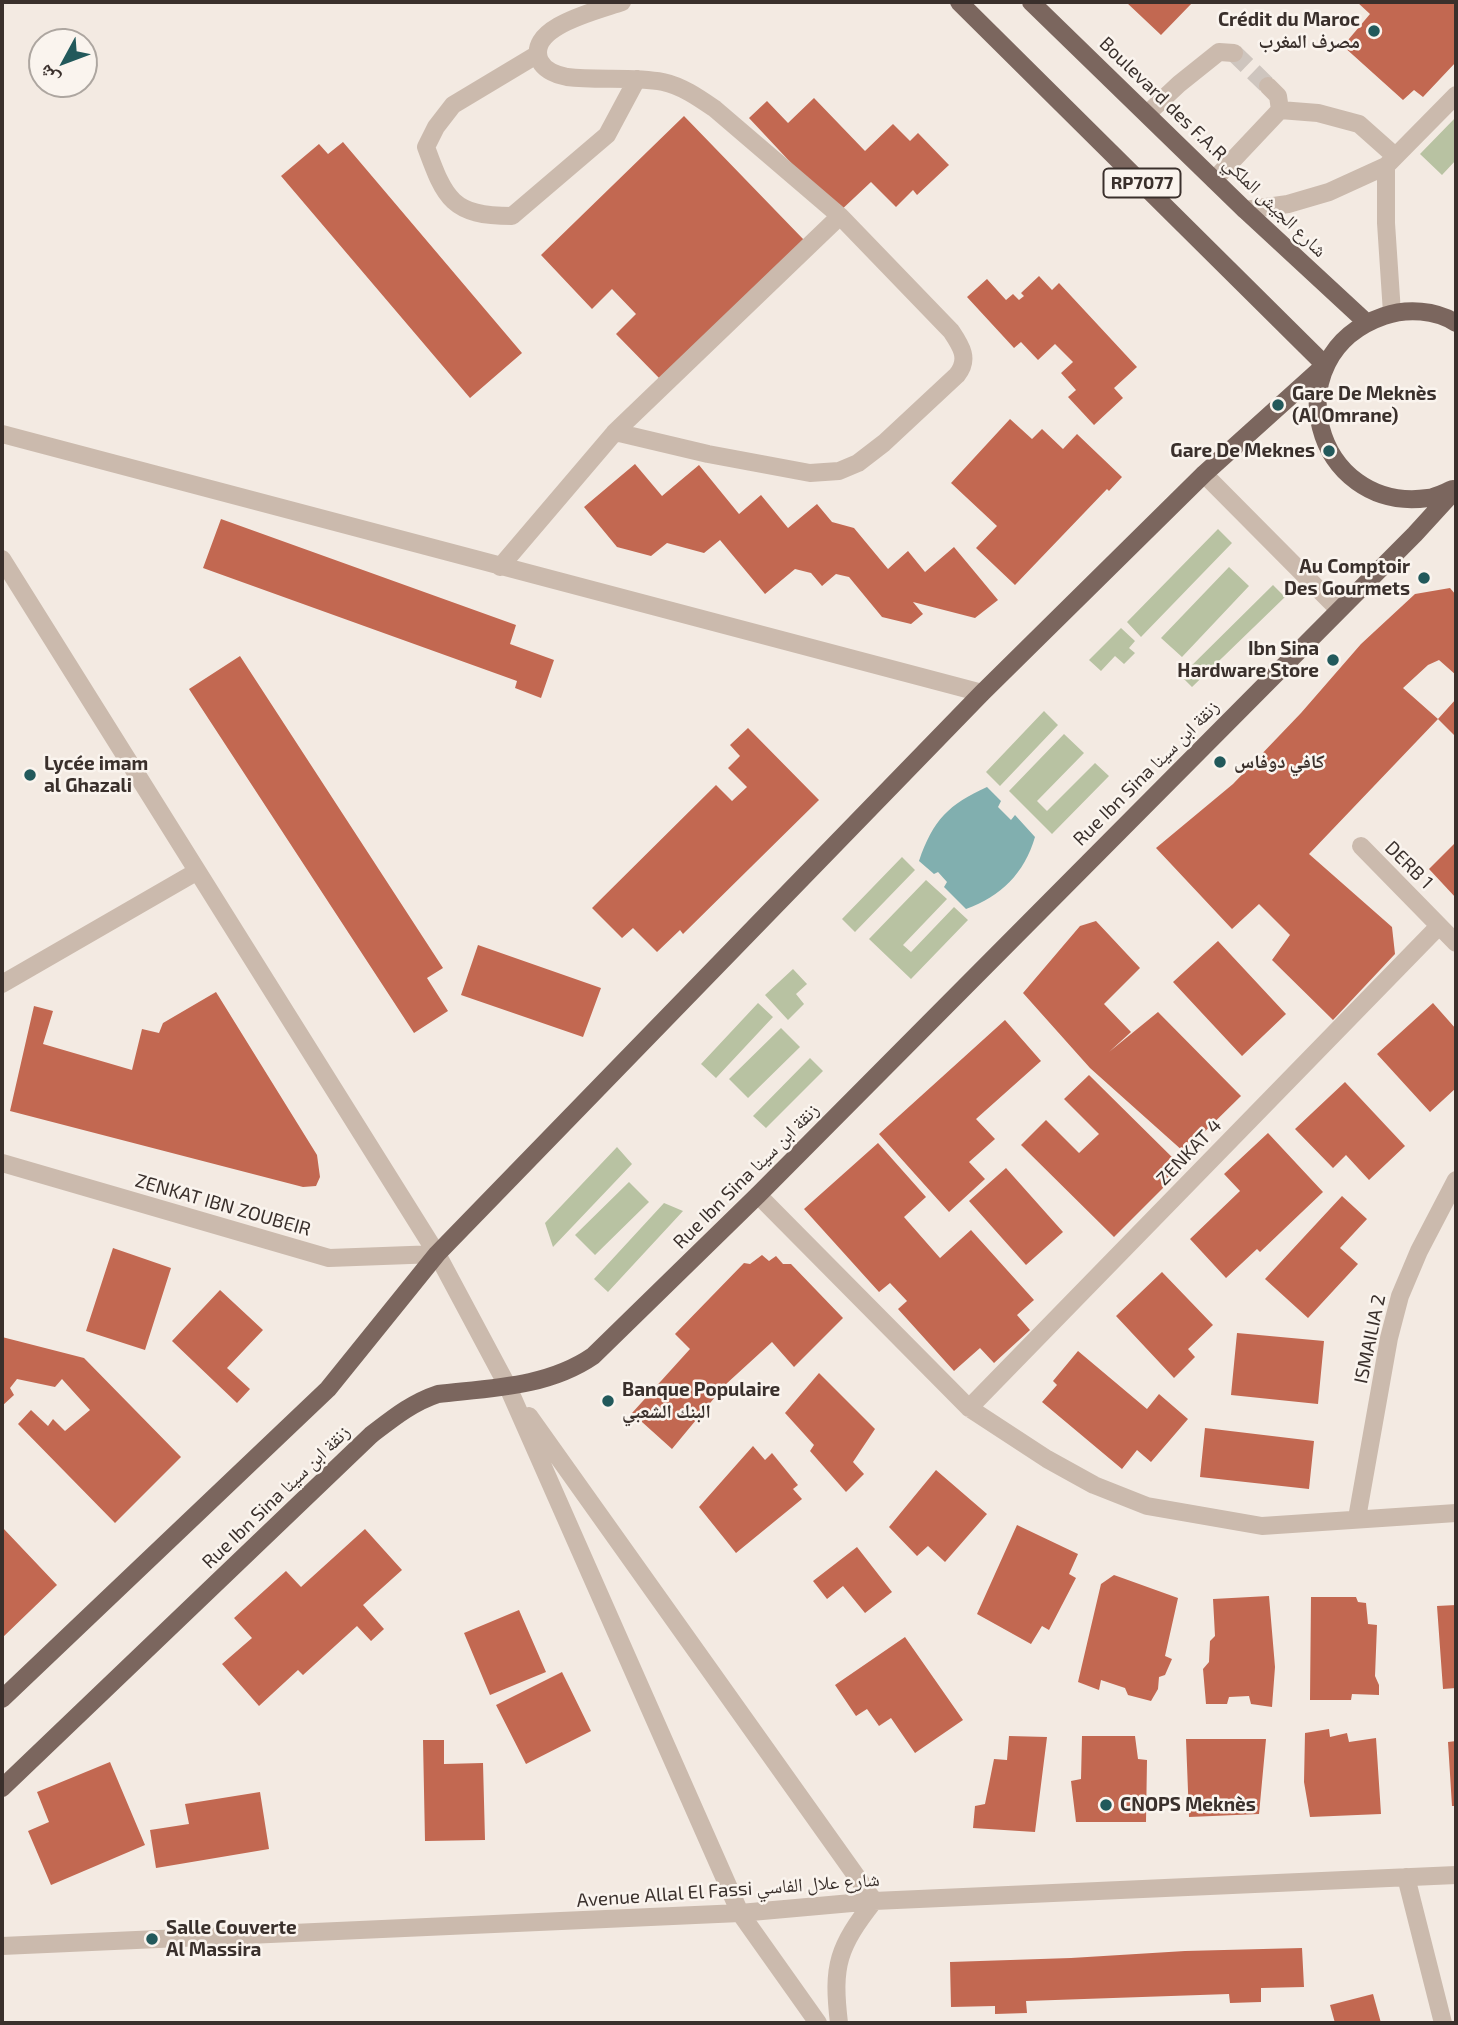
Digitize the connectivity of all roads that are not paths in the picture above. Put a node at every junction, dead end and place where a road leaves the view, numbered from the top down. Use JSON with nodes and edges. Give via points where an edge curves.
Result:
{"nodes":[{"id":1,"x":622,"y":2,"type":"edge"},
{"id":2,"x":959,"y":2,"type":"edge"},
{"id":3,"x":1031,"y":2,"type":"edge"},
{"id":4,"x":1234,"y":53,"type":"dead end"},
{"id":5,"x":538,"y":54,"type":"junction"},
{"id":6,"x":637,"y":79,"type":"junction"},
{"id":7,"x":1268,"y":86,"type":"tunnel mouth"},
{"id":8,"x":1456,"y":95,"type":"edge"},
{"id":9,"x":1280,"y":110,"type":"junction"},
{"id":10,"x":1147,"y":114,"type":"junction"},
{"id":11,"x":1391,"y":161,"type":"junction"},
{"id":12,"x":1214,"y":180,"type":"junction"},
{"id":13,"x":1245,"y":210,"type":"junction"},
{"id":14,"x":840,"y":216,"type":"junction"},
{"id":15,"x":1392,"y":313,"type":"junction"},
{"id":16,"x":1366,"y":322,"type":"junction"},
{"id":17,"x":1456,"y":323,"type":"edge"},
{"id":18,"x":1325,"y":365,"type":"junction"},
{"id":19,"x":615,"y":432,"type":"junction"},
{"id":20,"x":2,"y":434,"type":"edge"},
{"id":21,"x":1204,"y":474,"type":"junction"},
{"id":22,"x":1456,"y":489,"type":"edge"},
{"id":23,"x":2,"y":559,"type":"edge"},
{"id":24,"x":500,"y":567,"type":"junction"},
{"id":25,"x":1338,"y":609,"type":"junction"},
{"id":26,"x":982,"y":693,"type":"junction"},
{"id":27,"x":1361,"y":846,"type":"dead end"},
{"id":28,"x":196,"y":873,"type":"junction"},
{"id":29,"x":1439,"y":926,"type":"junction"},
{"id":30,"x":1456,"y":943,"type":"edge"},
{"id":31,"x":2,"y":984,"type":"edge"},
{"id":32,"x":2,"y":1163,"type":"edge"},
{"id":33,"x":1456,"y":1180,"type":"edge"},
{"id":34,"x":758,"y":1195,"type":"junction"},
{"id":35,"x":437,"y":1254,"type":"junction"},
{"id":36,"x":507,"y":1385,"type":"junction"},
{"id":37,"x":969,"y":1408,"type":"junction"},
{"id":38,"x":1456,"y":1513,"type":"edge"},
{"id":39,"x":1357,"y":1518,"type":"junction"},
{"id":40,"x":2,"y":1699,"type":"edge"},
{"id":41,"x":2,"y":1788,"type":"edge"},
{"id":42,"x":1456,"y":1875,"type":"edge"},
{"id":43,"x":1406,"y":1877,"type":"junction"},
{"id":44,"x":874,"y":1901,"type":"junction"},
{"id":45,"x":740,"y":1913,"type":"junction"},
{"id":46,"x":2,"y":1946,"type":"edge"},
{"id":47,"x":818,"y":2023,"type":"edge"},
{"id":48,"x":839,"y":2023,"type":"edge"},
{"id":49,"x":1443,"y":2023,"type":"edge"}],
"edges":[{"from":1,"to":5,"type":"street","via":[[555,26],[541,40]]},
{"from":2,"to":18,"type":"main road","number":"RP7077"},
{"from":3,"to":10,"type":"main road","name":"Boulevard des F.A.R شارع الجيش الملكي","number":"RP7077"},
{"from":4,"to":10,"type":"street","via":[[1219,52]]},
{"from":5,"to":6,"type":"street","via":[[548,70],[566,77]]},
{"from":5,"to":6,"type":"street","via":[[453,105],[436,127],[426,147],[439,184],[457,206],[489,216],[512,216],[607,135]]},
{"from":6,"to":14,"type":"street","via":[[677,87],[715,109]]},
{"from":7,"to":9,"type":"street","via":[[1278,96]]},
{"from":8,"to":11,"type":"street"},
{"from":9,"to":11,"type":"street","via":[[1318,113],[1359,124]]},
{"from":9,"to":12,"type":"street"},
{"from":10,"to":12,"type":"main road","name":"Boulevard des F.A.R شارع الجيش الملكي","number":"RP7077"},
{"from":11,"to":13,"type":"street","via":[[1329,192]]},
{"from":11,"to":15,"type":"street","via":[[1386,223]]},
{"from":12,"to":13,"type":"main road","name":"Boulevard des F.A.R شارع الجيش الملكي","number":"RP7077"},
{"from":13,"to":16,"type":"main road","name":"Boulevard des F.A.R شارع الجيش الملكي","number":"RP7077"},
{"from":14,"to":19,"type":"street"},
{"from":14,"to":19,"type":"street","via":[[951,331],[964,358],[957,375],[884,443],[839,471],[810,472]]},
{"from":15,"to":16,"type":"main road"},
{"from":15,"to":17,"type":"main road","via":[[1419,311]]},
{"from":16,"to":18,"type":"main road","via":[[1349,333]]},
{"from":18,"to":21,"type":"main road"},
{"from":18,"to":22,"type":"main road","via":[[1318,393],[1318,423],[1329,451],[1347,474],[1371,490],[1399,499],[1429,498]]},
{"from":19,"to":24,"type":"street"},
{"from":20,"to":24,"type":"street"},
{"from":21,"to":25,"type":"street"},
{"from":21,"to":26,"type":"main road"},
{"from":22,"to":25,"type":"main road","name":"Rue Ibn Sina زنقة ابن سينا"},
{"from":23,"to":28,"type":"street"},
{"from":24,"to":26,"type":"street"},
{"from":25,"to":34,"type":"main road","name":"Rue Ibn Sina زنقة ابن سينا"},
{"from":26,"to":35,"type":"main road"},
{"from":27,"to":29,"type":"street","name":"DERB 1"},
{"from":28,"to":31,"type":"street"},
{"from":28,"to":35,"type":"street"},
{"from":29,"to":30,"type":"street","name":"DERB 1"},
{"from":29,"to":37,"type":"street","name":"ZENKAT 4"},
{"from":32,"to":35,"type":"street","name":"ZENKAT IBN ZOUBEIR","via":[[329,1258]]},
{"from":33,"to":39,"type":"street","name":"ISMAILIA 2","via":[[1400,1296]]},
{"from":34,"to":36,"type":"main road","name":"Rue Ibn Sina زنقة ابن سينا","via":[[593,1356],[552,1378]]},
{"from":34,"to":37,"type":"street"},
{"from":35,"to":36,"type":"street"},
{"from":35,"to":40,"type":"main road","via":[[328,1390]]},
{"from":36,"to":41,"type":"main road","name":"Rue Ibn Sina زنقة ابن سينا","via":[[421,1399],[371,1435]]},
{"from":36,"to":44,"type":"street"},
{"from":36,"to":45,"type":"street"},
{"from":37,"to":39,"type":"street","via":[[1094,1485],[1147,1506],[1262,1525]]},
{"from":38,"to":39,"type":"street"},
{"from":42,"to":43,"type":"street","name":"Avenue Allal El Fassi شارع علال الفاسي"},
{"from":43,"to":44,"type":"street","name":"Avenue Allal El Fassi شارع علال الفاسي"},
{"from":43,"to":49,"type":"street"},
{"from":44,"to":45,"type":"street","name":"Avenue Allal El Fassi شارع علال الفاسي"},
{"from":44,"to":48,"type":"street","via":[[842,1949],[836,1970]]},
{"from":45,"to":46,"type":"street","name":"Avenue Allal El Fassi شارع علال الفاسي"},
{"from":45,"to":47,"type":"street"}]}
